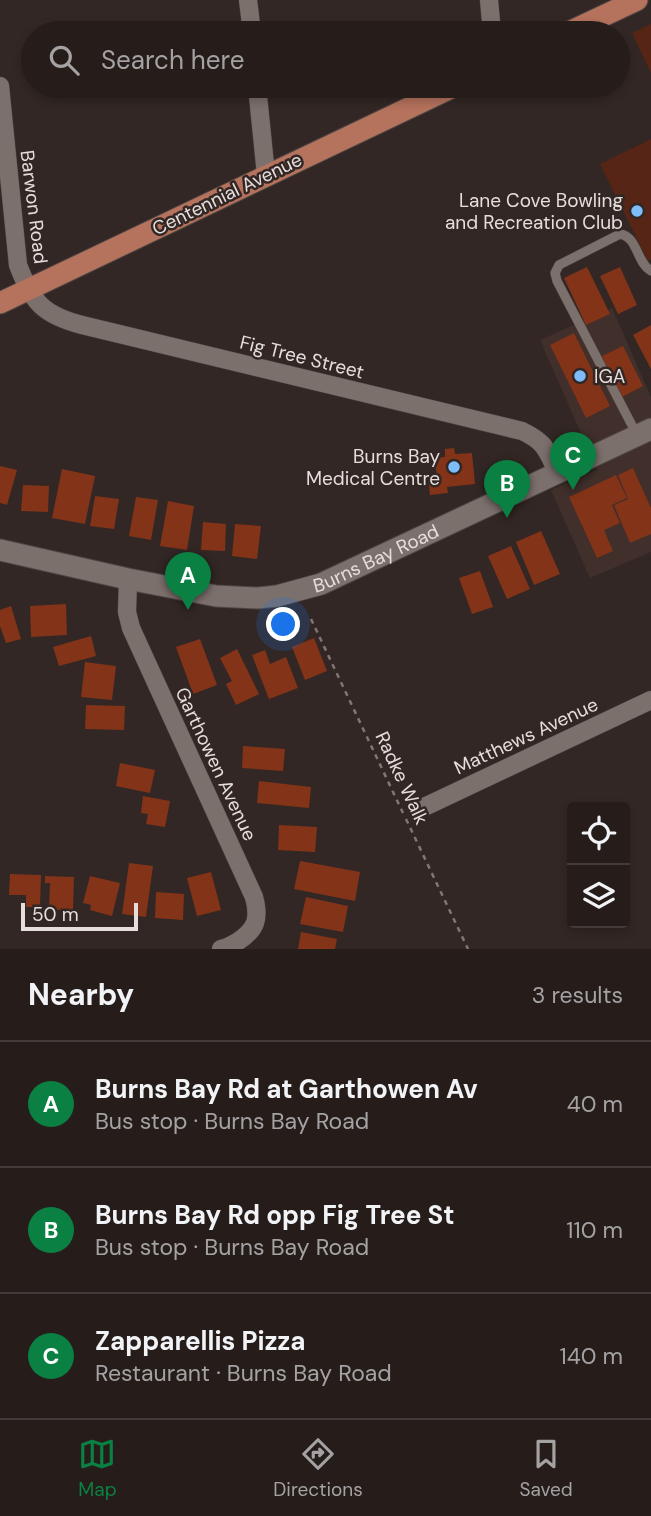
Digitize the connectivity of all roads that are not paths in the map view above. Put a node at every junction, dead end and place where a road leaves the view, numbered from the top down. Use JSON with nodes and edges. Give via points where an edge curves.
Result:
{"nodes":[{"id":1,"x":248,"y":0,"type":"edge"},
{"id":2,"x":489,"y":0,"type":"edge"},
{"id":3,"x":637,"y":0,"type":"edge"},
{"id":4,"x":251,"y":21,"type":"edge"},
{"id":5,"x":491,"y":21,"type":"edge"},
{"id":6,"x":592,"y":21,"type":"edge"},
{"id":7,"x":0,"y":86,"type":"edge"},
{"id":8,"x":258,"y":98,"type":"edge"},
{"id":9,"x":430,"y":98,"type":"edge"},
{"id":10,"x":266,"y":175,"type":"junction"},
{"id":11,"x":651,"y":271,"type":"edge"},
{"id":12,"x":27,"y":290,"type":"junction"},
{"id":13,"x":0,"y":303,"type":"edge"},
{"id":14,"x":647,"y":433,"type":"edge"},
{"id":15,"x":558,"y":473,"type":"junction"},
{"id":16,"x":0,"y":550,"type":"edge"},
{"id":17,"x":128,"y":579,"type":"junction"},
{"id":18,"x":651,"y":700,"type":"edge"},
{"id":19,"x":420,"y":809,"type":"dead end"},
{"id":20,"x":221,"y":949,"type":"edge"}],
"edges":[{"from":1,"to":4,"type":"street"},
{"from":2,"to":5,"type":"street"},
{"from":3,"to":6,"type":"main road"},
{"from":7,"to":12,"type":"street","name":"Barwon Road","via":[[16,254]]},
{"from":8,"to":10,"type":"street"},
{"from":9,"to":10,"type":"main road","name":"Centennial Avenue"},
{"from":10,"to":12,"type":"main road","name":"Centennial Avenue"},
{"from":11,"to":14,"type":"lane","via":[[630,238],[621,234],[559,265],[555,272]]},
{"from":12,"to":13,"type":"main road","name":"Centennial Avenue"},
{"from":12,"to":15,"type":"street","name":"Fig Tree Street","via":[[41,306],[65,321],[522,431],[538,439]]},
{"from":14,"to":15,"type":"street","name":"Burns Bay Road"},
{"from":15,"to":17,"type":"street","name":"Burns Bay Road","via":[[321,584],[277,596],[226,597]]},
{"from":16,"to":17,"type":"street","name":"Burns Bay Road"},
{"from":17,"to":20,"type":"street","name":"Garthowen Avenue","via":[[131,628],[258,912],[254,926],[243,938]]},
{"from":18,"to":19,"type":"street","name":"Matthews Avenue"}]}
